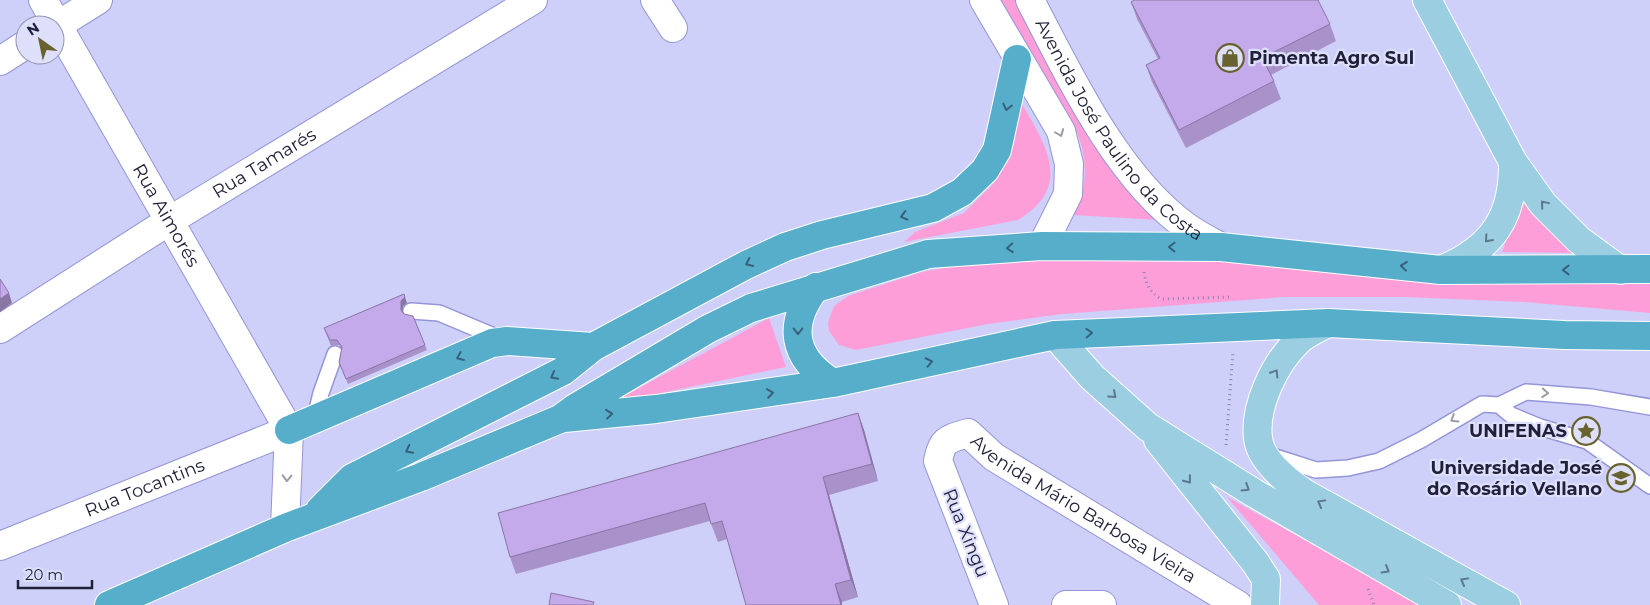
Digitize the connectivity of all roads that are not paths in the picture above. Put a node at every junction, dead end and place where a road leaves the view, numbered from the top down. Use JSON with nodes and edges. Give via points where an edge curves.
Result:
{"nodes":[{"id":1,"x":43,"y":0,"type":"edge"},
{"id":2,"x":98,"y":0,"type":"edge"},
{"id":3,"x":532,"y":0,"type":"edge"},
{"id":4,"x":655,"y":0,"type":"edge"},
{"id":5,"x":984,"y":0,"type":"edge"},
{"id":6,"x":1030,"y":0,"type":"edge"},
{"id":7,"x":1427,"y":0,"type":"edge"},
{"id":8,"x":51,"y":15,"type":"edge"},
{"id":9,"x":65,"y":21,"type":"edge"},
{"id":10,"x":673,"y":28,"type":"dead end"},
{"id":11,"x":65,"y":40,"type":"edge"},
{"id":12,"x":15,"y":52,"type":"edge"},
{"id":13,"x":1017,"y":59,"type":"junction"},
{"id":14,"x":0,"y":61,"type":"edge"},
{"id":15,"x":1513,"y":162,"type":"junction"},
{"id":16,"x":169,"y":221,"type":"junction"},
{"id":17,"x":1042,"y":246,"type":"junction"},
{"id":18,"x":1221,"y":247,"type":"junction"},
{"id":19,"x":1650,"y":269,"type":"edge"},
{"id":20,"x":1442,"y":270,"type":"junction"},
{"id":21,"x":1620,"y":270,"type":"junction"},
{"id":22,"x":816,"y":287,"type":"junction"},
{"id":23,"x":411,"y":311,"type":"dead end"},
{"id":24,"x":1328,"y":322,"type":"junction"},
{"id":25,"x":639,"y":323,"type":"junction"},
{"id":26,"x":0,"y":328,"type":"edge"},
{"id":27,"x":708,"y":329,"type":"junction"},
{"id":28,"x":1055,"y":335,"type":"junction"},
{"id":29,"x":1650,"y":336,"type":"edge"},
{"id":30,"x":507,"y":341,"type":"junction"},
{"id":31,"x":593,"y":347,"type":"junction"},
{"id":32,"x":335,"y":354,"type":"dead end"},
{"id":33,"x":833,"y":383,"type":"junction"},
{"id":34,"x":1499,"y":405,"type":"junction"},
{"id":35,"x":1650,"y":407,"type":"edge"},
{"id":36,"x":315,"y":418,"type":"junction"},
{"id":37,"x":560,"y":419,"type":"junction"},
{"id":38,"x":1148,"y":427,"type":"junction"},
{"id":39,"x":289,"y":430,"type":"junction"},
{"id":40,"x":1265,"y":454,"type":"junction"},
{"id":41,"x":938,"y":461,"type":"joint"},
{"id":42,"x":1650,"y":486,"type":"edge"},
{"id":43,"x":313,"y":518,"type":"junction"},
{"id":44,"x":285,"y":528,"type":"junction"},
{"id":45,"x":0,"y":546,"type":"edge"},
{"id":46,"x":108,"y":605,"type":"edge"},
{"id":47,"x":994,"y":605,"type":"edge"},
{"id":48,"x":1066,"y":605,"type":"edge"},
{"id":49,"x":1102,"y":605,"type":"edge"},
{"id":50,"x":1238,"y":605,"type":"edge"},
{"id":51,"x":1266,"y":605,"type":"edge"},
{"id":52,"x":1448,"y":605,"type":"edge"},
{"id":53,"x":1506,"y":605,"type":"edge"}],
"edges":[{"from":1,"to":8,"type":"street","name":"Rua Aimorés"},
{"from":2,"to":9,"type":"street"},
{"from":3,"to":16,"type":"street","name":"Rua Tamarés"},
{"from":4,"to":10,"type":"street"},
{"from":5,"to":13,"type":"street"},
{"from":6,"to":18,"type":"street","name":"Avenida José Paulino da Costa","via":[[1076,90],[1122,159],[1160,205],[1188,228]]},
{"from":7,"to":15,"type":"main road"},
{"from":11,"to":16,"type":"street","name":"Rua Aimorés"},
{"from":12,"to":14,"type":"street"},
{"from":13,"to":17,"type":"street","one_way":true,"via":[[1061,131],[1069,164],[1068,194]]},
{"from":13,"to":25,"type":"highway","one_way":true,"via":[[997,150],[985,170],[962,192],[933,208],[785,247]]},
{"from":15,"to":20,"type":"main road","one_way":true,"via":[[1511,196],[1502,221],[1477,251]]},
{"from":21,"to":15,"type":"main road","one_way":true,"via":[[1573,234],[1543,204]]},
{"from":16,"to":26,"type":"street","name":"Rua Tamarés"},
{"from":16,"to":39,"type":"street","name":"Rua Aimorés"},
{"from":18,"to":17,"type":"highway","one_way":true},
{"from":17,"to":22,"type":"highway","one_way":true,"via":[[928,254]]},
{"from":20,"to":18,"type":"highway","one_way":true},
{"from":19,"to":21,"type":"highway"},
{"from":21,"to":20,"type":"highway","one_way":true},
{"from":22,"to":27,"type":"highway","via":[[751,308]]},
{"from":22,"to":33,"type":"highway","one_way":true,"via":[[804,302],[798,320],[798,340],[804,358],[816,373]]},
{"from":23,"to":30,"type":"lane","via":[[438,314]]},
{"from":28,"to":24,"type":"highway","one_way":true},
{"from":24,"to":29,"type":"highway","via":[[1564,335]]},
{"from":40,"to":24,"type":"main road","one_way":true,"via":[[1258,439],[1265,389],[1299,340]]},
{"from":25,"to":27,"type":"highway"},
{"from":25,"to":31,"type":"highway"},
{"from":27,"to":37,"type":"highway"},
{"from":33,"to":28,"type":"highway","one_way":true},
{"from":28,"to":38,"type":"main road","one_way":true,"via":[[1092,376]]},
{"from":30,"to":31,"type":"highway"},
{"from":30,"to":36,"type":"highway","one_way":true,"via":[[492,343]]},
{"from":31,"to":43,"type":"highway","one_way":true,"via":[[563,371],[352,478]]},
{"from":32,"to":36,"type":"lane"},
{"from":37,"to":33,"type":"highway","one_way":true,"via":[[656,409]]},
{"from":34,"to":35,"type":"lane","one_way":true,"via":[[1526,392],[1591,397]]},
{"from":34,"to":40,"type":"lane","one_way":true,"via":[[1482,404],[1378,461],[1348,468],[1316,470]]},
{"from":34,"to":42,"type":"lane","via":[[1511,415],[1540,427],[1586,441]]},
{"from":36,"to":39,"type":"highway"},
{"from":37,"to":43,"type":"highway"},
{"from":38,"to":51,"type":"main road","one_way":true,"via":[[1256,562],[1266,579]]},
{"from":38,"to":52,"type":"main road","one_way":true,"via":[[1254,493]]},
{"from":39,"to":44,"type":"street","one_way":true},
{"from":39,"to":45,"type":"street","name":"Rua Tocantins"},
{"from":53,"to":40,"type":"main road","one_way":true,"via":[[1304,493],[1279,474]]},
{"from":41,"to":47,"type":"street","name":"Rua Xingu"},
{"from":41,"to":50,"type":"street","name":"Avenida Mário Barbosa Vieira","via":[[940,448],[948,439],[968,434],[994,457]]},
{"from":43,"to":44,"type":"highway"},
{"from":44,"to":46,"type":"highway"},
{"from":48,"to":49,"type":"street"}]}
